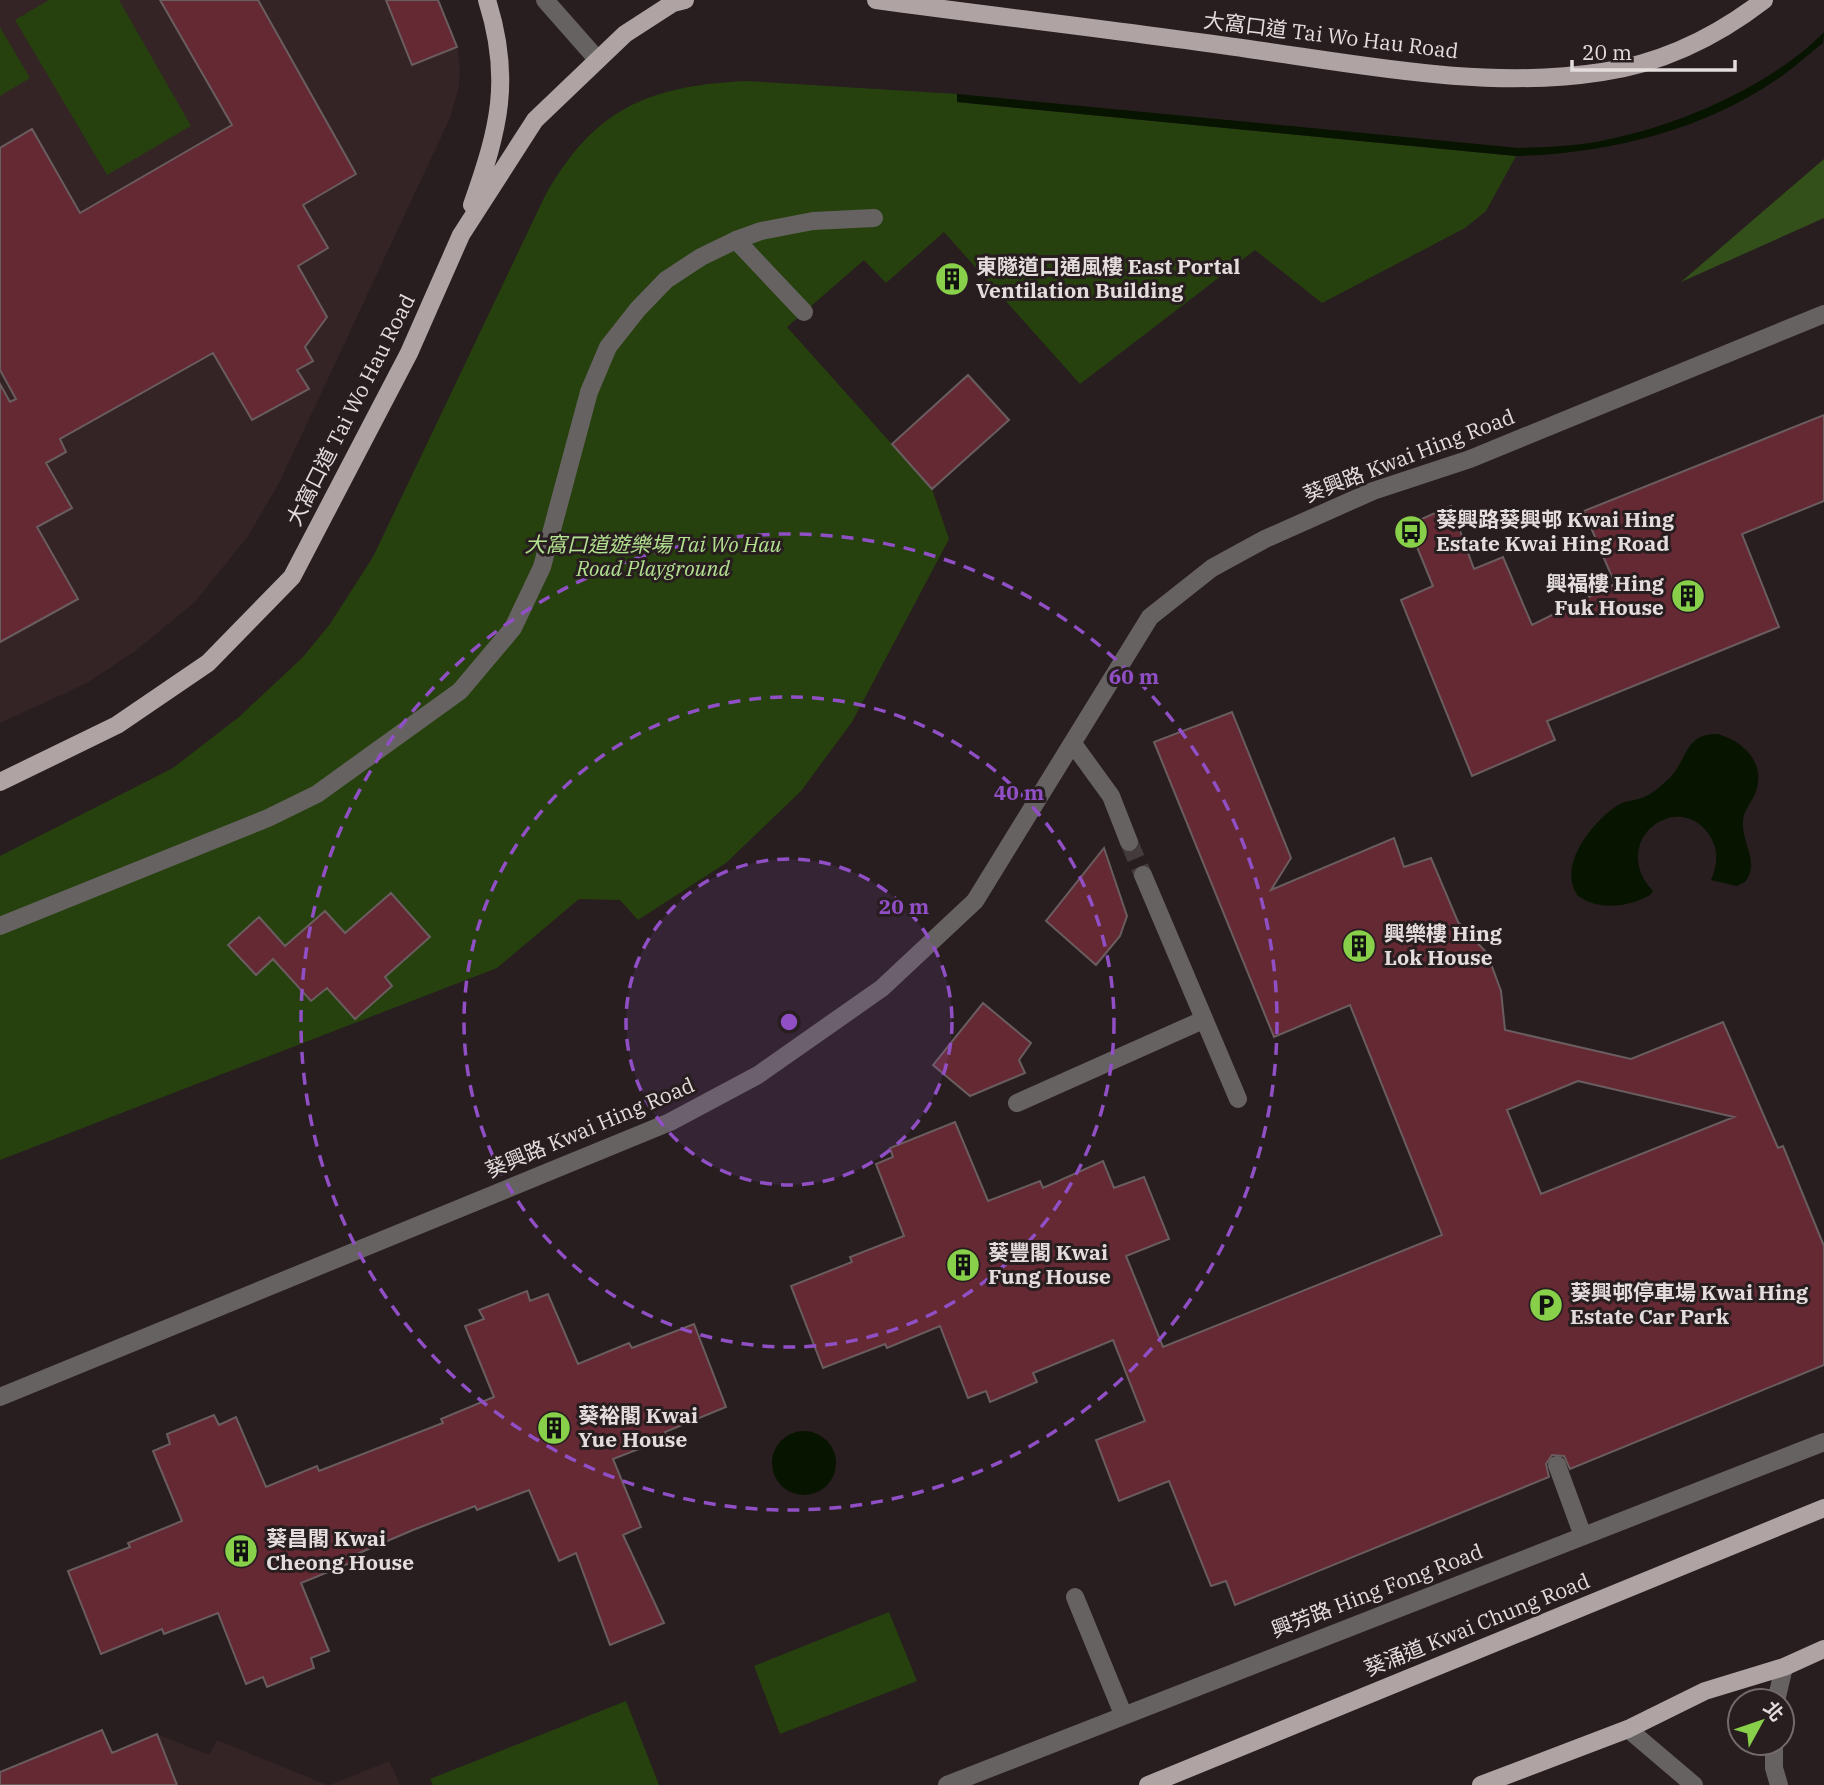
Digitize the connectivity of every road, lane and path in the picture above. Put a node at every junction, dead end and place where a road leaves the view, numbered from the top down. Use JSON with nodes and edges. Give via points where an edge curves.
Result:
{"nodes":[{"id":1,"x":487,"y":0,"type":"edge"},
{"id":2,"x":545,"y":0,"type":"edge"},
{"id":3,"x":685,"y":0,"type":"edge"},
{"id":4,"x":876,"y":0,"type":"edge"},
{"id":5,"x":1765,"y":0,"type":"edge"},
{"id":6,"x":597,"y":59,"type":"junction"},
{"id":7,"x":874,"y":218,"type":"dead end"},
{"id":8,"x":461,"y":235,"type":"junction"},
{"id":9,"x":736,"y":240,"type":"junction"},
{"id":10,"x":804,"y":312,"type":"dead end"},
{"id":11,"x":1824,"y":314,"type":"edge"},
{"id":12,"x":1074,"y":745,"type":"junction"},
{"id":13,"x":0,"y":782,"type":"edge"},
{"id":14,"x":1129,"y":842,"type":"tunnel mouth"},
{"id":15,"x":1143,"y":875,"type":"tunnel mouth"},
{"id":16,"x":0,"y":926,"type":"edge"},
{"id":17,"x":1203,"y":1020,"type":"junction"},
{"id":18,"x":1238,"y":1099,"type":"dead end"},
{"id":19,"x":1017,"y":1103,"type":"dead end"},
{"id":20,"x":0,"y":1397,"type":"edge"},
{"id":21,"x":1824,"y":1442,"type":"edge"},
{"id":22,"x":1557,"y":1465,"type":"dead end"},
{"id":23,"x":1824,"y":1508,"type":"edge"},
{"id":24,"x":1583,"y":1536,"type":"junction"},
{"id":25,"x":1075,"y":1597,"type":"dead end"},
{"id":26,"x":1824,"y":1649,"type":"edge"},
{"id":27,"x":1784,"y":1667,"type":"junction"},
{"id":28,"x":1779,"y":1687,"type":"edge"},
{"id":29,"x":1123,"y":1714,"type":"junction"},
{"id":30,"x":1628,"y":1729,"type":"junction"},
{"id":31,"x":1774,"y":1757,"type":"edge"},
{"id":32,"x":947,"y":1785,"type":"edge"},
{"id":33,"x":1148,"y":1785,"type":"edge"},
{"id":34,"x":1481,"y":1785,"type":"edge"},
{"id":35,"x":1694,"y":1785,"type":"edge"},
{"id":36,"x":1779,"y":1785,"type":"edge"}],
"edges":[{"from":1,"to":8,"type":"main road","via":[[498,35],[502,91],[494,143]]},
{"from":2,"to":6,"type":"street"},
{"from":3,"to":6,"type":"main road","name":"大窩口道 Tai Wo Hau Road","via":[[625,34]]},
{"from":4,"to":5,"type":"main road","name":"大窩口道 Tai Wo Hau Road","via":[[1333,61],[1469,76],[1553,78],[1603,72],[1678,51],[1734,23]]},
{"from":6,"to":8,"type":"main road","name":"大窩口道 Tai Wo Hau Road","via":[[535,120]]},
{"from":7,"to":9,"type":"street","via":[[813,221]]},
{"from":8,"to":13,"type":"main road","name":"大窩口道 Tai Wo Hau Road","via":[[409,353],[292,577],[208,663],[117,725]]},
{"from":9,"to":10,"type":"street"},
{"from":9,"to":16,"type":"street","via":[[666,280],[608,347],[589,392],[542,567],[513,628],[460,691],[317,794]]},
{"from":11,"to":12,"type":"street","name":"葵興路 Kwai Hing Road","via":[[1470,459],[1373,491],[1265,538],[1212,568],[1150,617]]},
{"from":12,"to":14,"type":"street","via":[[1111,796]]},
{"from":12,"to":20,"type":"street","name":"葵興路 Kwai Hing Road","via":[[975,901],[882,988],[758,1075],[670,1122]]},
{"from":15,"to":17,"type":"street"},
{"from":17,"to":18,"type":"street"},
{"from":17,"to":19,"type":"street"},
{"from":21,"to":24,"type":"street","name":"興芳路 Hing Fong Road"},
{"from":22,"to":24,"type":"street"},
{"from":23,"to":33,"type":"main road","name":"葵涌道 Kwai Chung Road"},
{"from":24,"to":29,"type":"street","name":"興芳路 Hing Fong Road"},
{"from":25,"to":29,"type":"street"},
{"from":26,"to":27,"type":"main road"},
{"from":27,"to":28,"type":"street"},
{"from":27,"to":30,"type":"main road","via":[[1705,1691]]},
{"from":29,"to":32,"type":"street","name":"興芳路 Hing Fong Road"},
{"from":30,"to":34,"type":"main road"},
{"from":30,"to":35,"type":"street"},
{"from":31,"to":36,"type":"street"}]}
